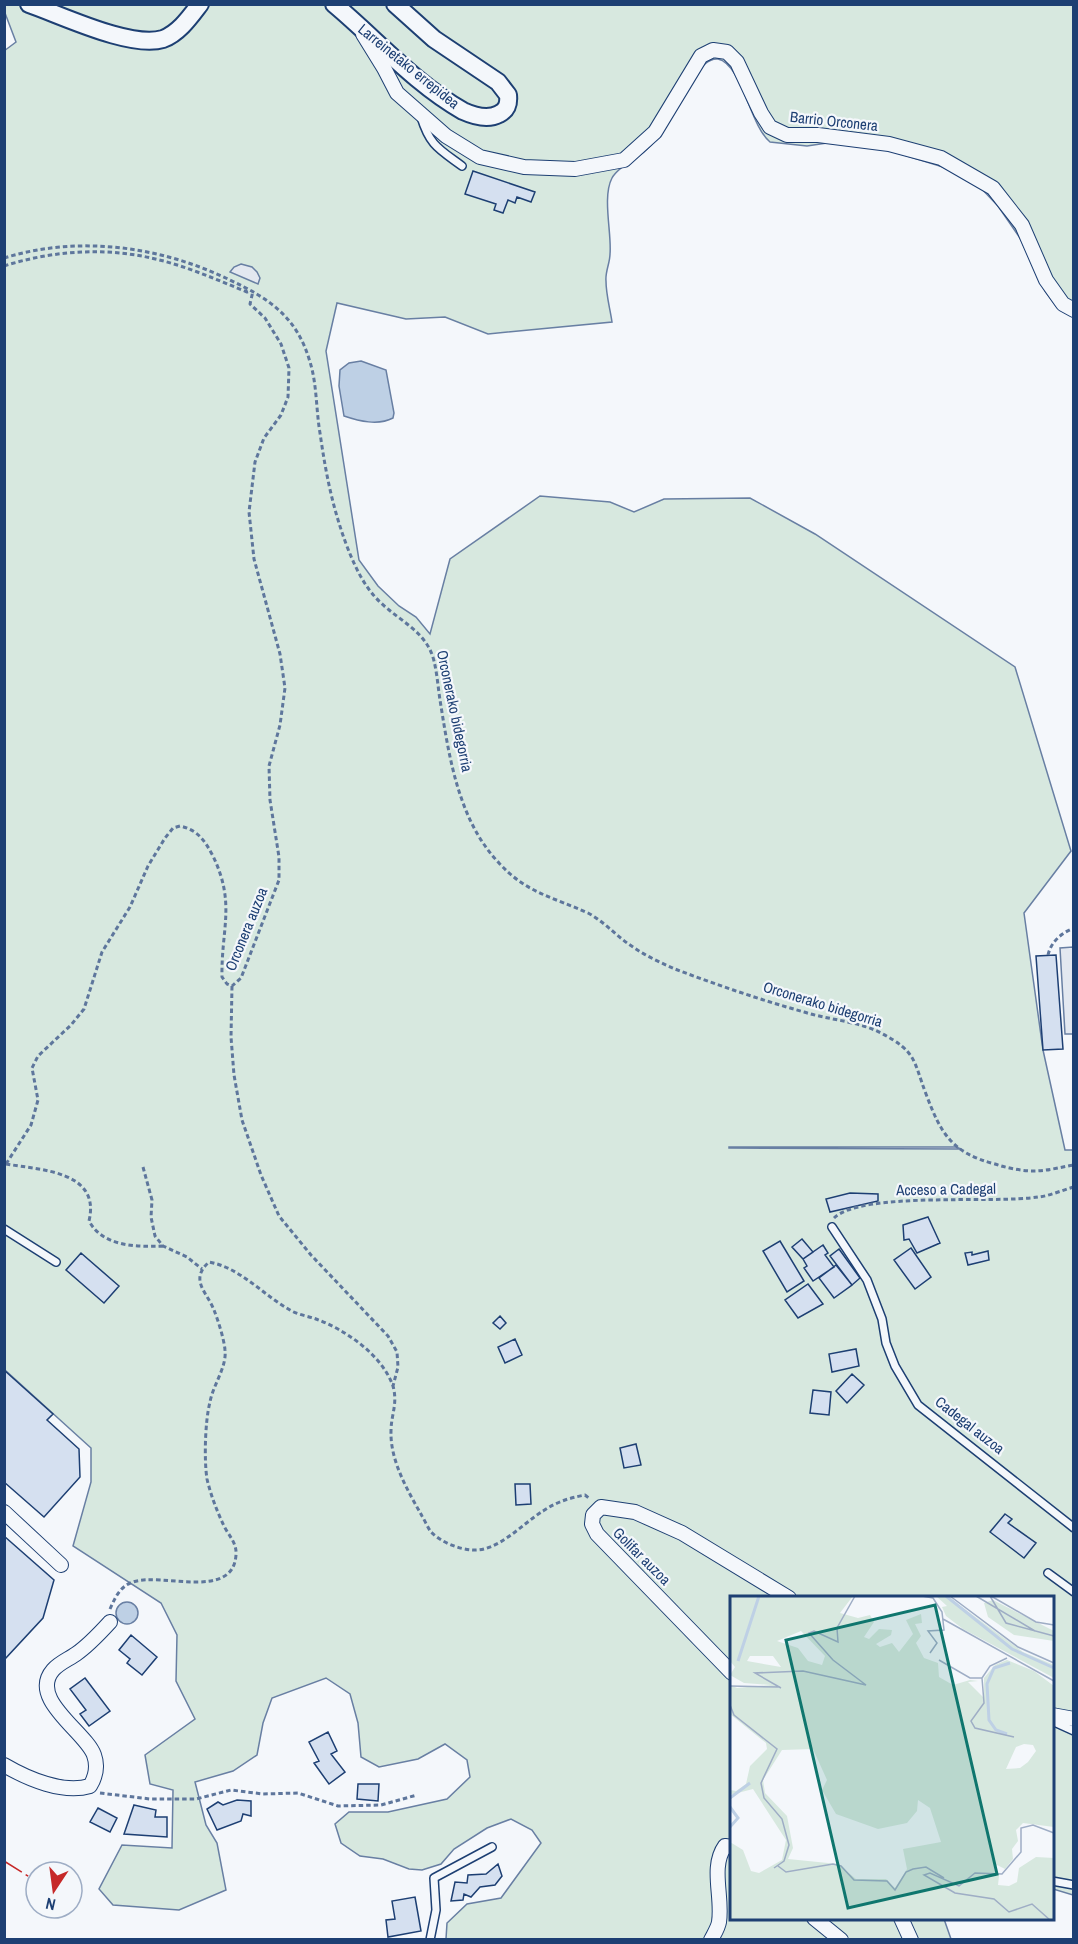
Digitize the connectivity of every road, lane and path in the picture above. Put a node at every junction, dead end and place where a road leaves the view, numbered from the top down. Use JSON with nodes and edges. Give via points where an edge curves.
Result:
{"nodes":[{"id":1,"x":29,"y":4,"type":"edge"},
{"id":2,"x":200,"y":4,"type":"edge"},
{"id":3,"x":334,"y":4,"type":"edge"},
{"id":4,"x":395,"y":4,"type":"edge"},
{"id":5,"x":355,"y":22,"type":"junction"},
{"id":6,"x":419,"y":112,"type":"junction"},
{"id":7,"x":462,"y":166,"type":"dead end"},
{"id":8,"x":4,"y":258,"type":"edge"},
{"id":9,"x":4,"y":266,"type":"edge"},
{"id":10,"x":254,"y":291,"type":"junction"},
{"id":11,"x":1074,"y":310,"type":"edge"},
{"id":12,"x":1074,"y":928,"type":"edge"},
{"id":13,"x":1048,"y":955,"type":"dead end"},
{"id":14,"x":232,"y":986,"type":"junction"},
{"id":15,"x":5,"y":1164,"type":"edge"},
{"id":16,"x":1074,"y":1166,"type":"edge"},
{"id":17,"x":143,"y":1167,"type":"dead end"},
{"id":18,"x":1074,"y":1187,"type":"edge"},
{"id":19,"x":832,"y":1227,"type":"joint"},
{"id":20,"x":4,"y":1229,"type":"edge"},
{"id":21,"x":163,"y":1246,"type":"junction"},
{"id":22,"x":56,"y":1262,"type":"dead end"},
{"id":23,"x":202,"y":1269,"type":"junction"},
{"id":24,"x":393,"y":1386,"type":"junction"},
{"id":25,"x":600,"y":1507,"type":"junction"},
{"id":26,"x":4,"y":1512,"type":"edge"},
{"id":27,"x":1074,"y":1528,"type":"edge"},
{"id":28,"x":61,"y":1565,"type":"dead end"},
{"id":29,"x":1048,"y":1573,"type":"dead end"},
{"id":30,"x":1074,"y":1592,"type":"edge"},
{"id":31,"x":786,"y":1596,"type":"edge"},
{"id":32,"x":110,"y":1622,"type":"joint"},
{"id":33,"x":730,"y":1671,"type":"edge"},
{"id":34,"x":1054,"y":1715,"type":"edge"},
{"id":35,"x":1074,"y":1719,"type":"edge"},
{"id":36,"x":1054,"y":1721,"type":"edge"},
{"id":37,"x":1074,"y":1731,"type":"edge"},
{"id":38,"x":4,"y":1765,"type":"edge"},
{"id":39,"x":90,"y":1786,"type":"junction"},
{"id":40,"x":417,"y":1795,"type":"dead end"},
{"id":41,"x":492,"y":1847,"type":"dead end"},
{"id":42,"x":730,"y":1847,"type":"edge"},
{"id":43,"x":1054,"y":1881,"type":"edge"},
{"id":44,"x":1074,"y":1885,"type":"edge"},
{"id":45,"x":816,"y":1920,"type":"edge"},
{"id":46,"x":902,"y":1920,"type":"edge"},
{"id":47,"x":430,"y":1940,"type":"edge"},
{"id":48,"x":711,"y":1940,"type":"edge"},
{"id":49,"x":841,"y":1940,"type":"edge"},
{"id":50,"x":911,"y":1940,"type":"edge"}],
"edges":[{"from":1,"to":2,"type":"street","via":[[139,41],[163,39],[172,34]]},
{"from":3,"to":5,"type":"street","name":"Larreinetako errepidea"},
{"from":4,"to":5,"type":"street","name":"Larreinetako errepidea","via":[[434,39],[498,82],[508,95],[503,112],[483,117],[464,111],[430,88]]},
{"from":5,"to":6,"type":"street","name":"Barrio Orconera","via":[[397,93]]},
{"from":6,"to":7,"type":"lane","via":[[434,146]]},
{"from":6,"to":11,"type":"street","name":"Barrio Orconera","via":[[446,136],[491,160],[524,167],[575,169],[624,160],[655,132],[701,56],[713,50],[727,52],[737,62],[770,128],[787,135],[889,144],[941,158],[993,188],[1022,225],[1046,280],[1063,304]]},
{"from":8,"to":10,"type":"path","name":"Orconerako bidegorria","via":[[59,247],[133,249],[207,268]]},
{"from":9,"to":10,"type":"path","via":[[73,252],[116,254],[150,258],[247,292]]},
{"from":10,"to":14,"type":"path","name":"Orconera auzoa","via":[[250,304],[265,318],[281,344],[289,368],[288,397],[255,462],[249,512],[254,560],[280,654],[285,688],[269,766],[279,880],[241,978]]},
{"from":10,"to":16,"type":"path","name":"Orconerako bidegorria","via":[[289,318],[311,363],[330,498],[347,547],[360,578],[380,602],[428,644],[448,746],[467,815],[480,841],[500,864],[524,886],[594,916],[633,947],[674,968],[807,1013],[876,1030],[899,1043],[918,1066],[939,1126],[956,1147],[973,1158],[1036,1172]]},
{"from":12,"to":13,"type":"path","via":[[1059,936]]},
{"from":14,"to":15,"type":"path","name":"Orconera auzoa","via":[[222,977],[226,908],[222,874],[205,840],[180,826],[173,828],[102,952],[84,1009],[38,1056],[32,1068],[38,1100],[31,1125]]},
{"from":14,"to":24,"type":"path","via":[[234,1075],[242,1120],[261,1175],[279,1216],[388,1336],[397,1352]]},
{"from":15,"to":21,"type":"path","via":[[41,1168],[84,1187],[90,1196],[90,1221],[94,1231],[103,1237],[140,1247]]},
{"from":17,"to":21,"type":"path","via":[[152,1200],[155,1236]]},
{"from":18,"to":19,"type":"path","name":"Acceso a Cadegal","via":[[1039,1197],[865,1205],[837,1214],[829,1222]]},
{"from":19,"to":27,"type":"lane","name":"Cadegal auzoa","via":[[867,1280],[889,1351],[918,1405]]},
{"from":20,"to":22,"type":"lane"},
{"from":21,"to":23,"type":"path"},
{"from":23,"to":24,"type":"path","via":[[209,1262],[219,1264],[242,1275],[292,1312],[318,1319],[353,1338],[379,1363]]},
{"from":23,"to":32,"type":"path","via":[[201,1290],[214,1309],[225,1351],[210,1401],[207,1477],[213,1501],[235,1544],[234,1565],[226,1576],[213,1581],[131,1582],[118,1592],[108,1612]]},
{"from":24,"to":25,"type":"path","via":[[394,1456],[431,1532],[452,1546],[474,1550],[493,1545],[563,1499],[585,1495]]},
{"from":25,"to":31,"type":"street","name":"Golifar auzoa","via":[[635,1512],[682,1533]]},
{"from":25,"to":33,"type":"street","name":"Golifar auzoa","via":[[592,1515],[597,1534]]},
{"from":26,"to":28,"type":"street"},
{"from":29,"to":30,"type":"lane"},
{"from":32,"to":39,"type":"street","via":[[93,1641],[53,1670],[47,1682],[54,1705],[94,1753],[96,1770]]},
{"from":34,"to":35,"type":"street"},
{"from":36,"to":37,"type":"lane"},
{"from":38,"to":39,"type":"street","via":[[24,1776],[60,1786]]},
{"from":39,"to":40,"type":"path","via":[[107,1795],[150,1799],[196,1799],[231,1790],[298,1793],[339,1806],[381,1805]]},
{"from":41,"to":47,"type":"lane","via":[[434,1878],[436,1910]]},
{"from":42,"to":48,"type":"street","via":[[725,1846],[717,1863],[721,1904],[719,1925]]},
{"from":43,"to":44,"type":"lane"},
{"from":45,"to":49,"type":"street"},
{"from":46,"to":50,"type":"street"}]}
